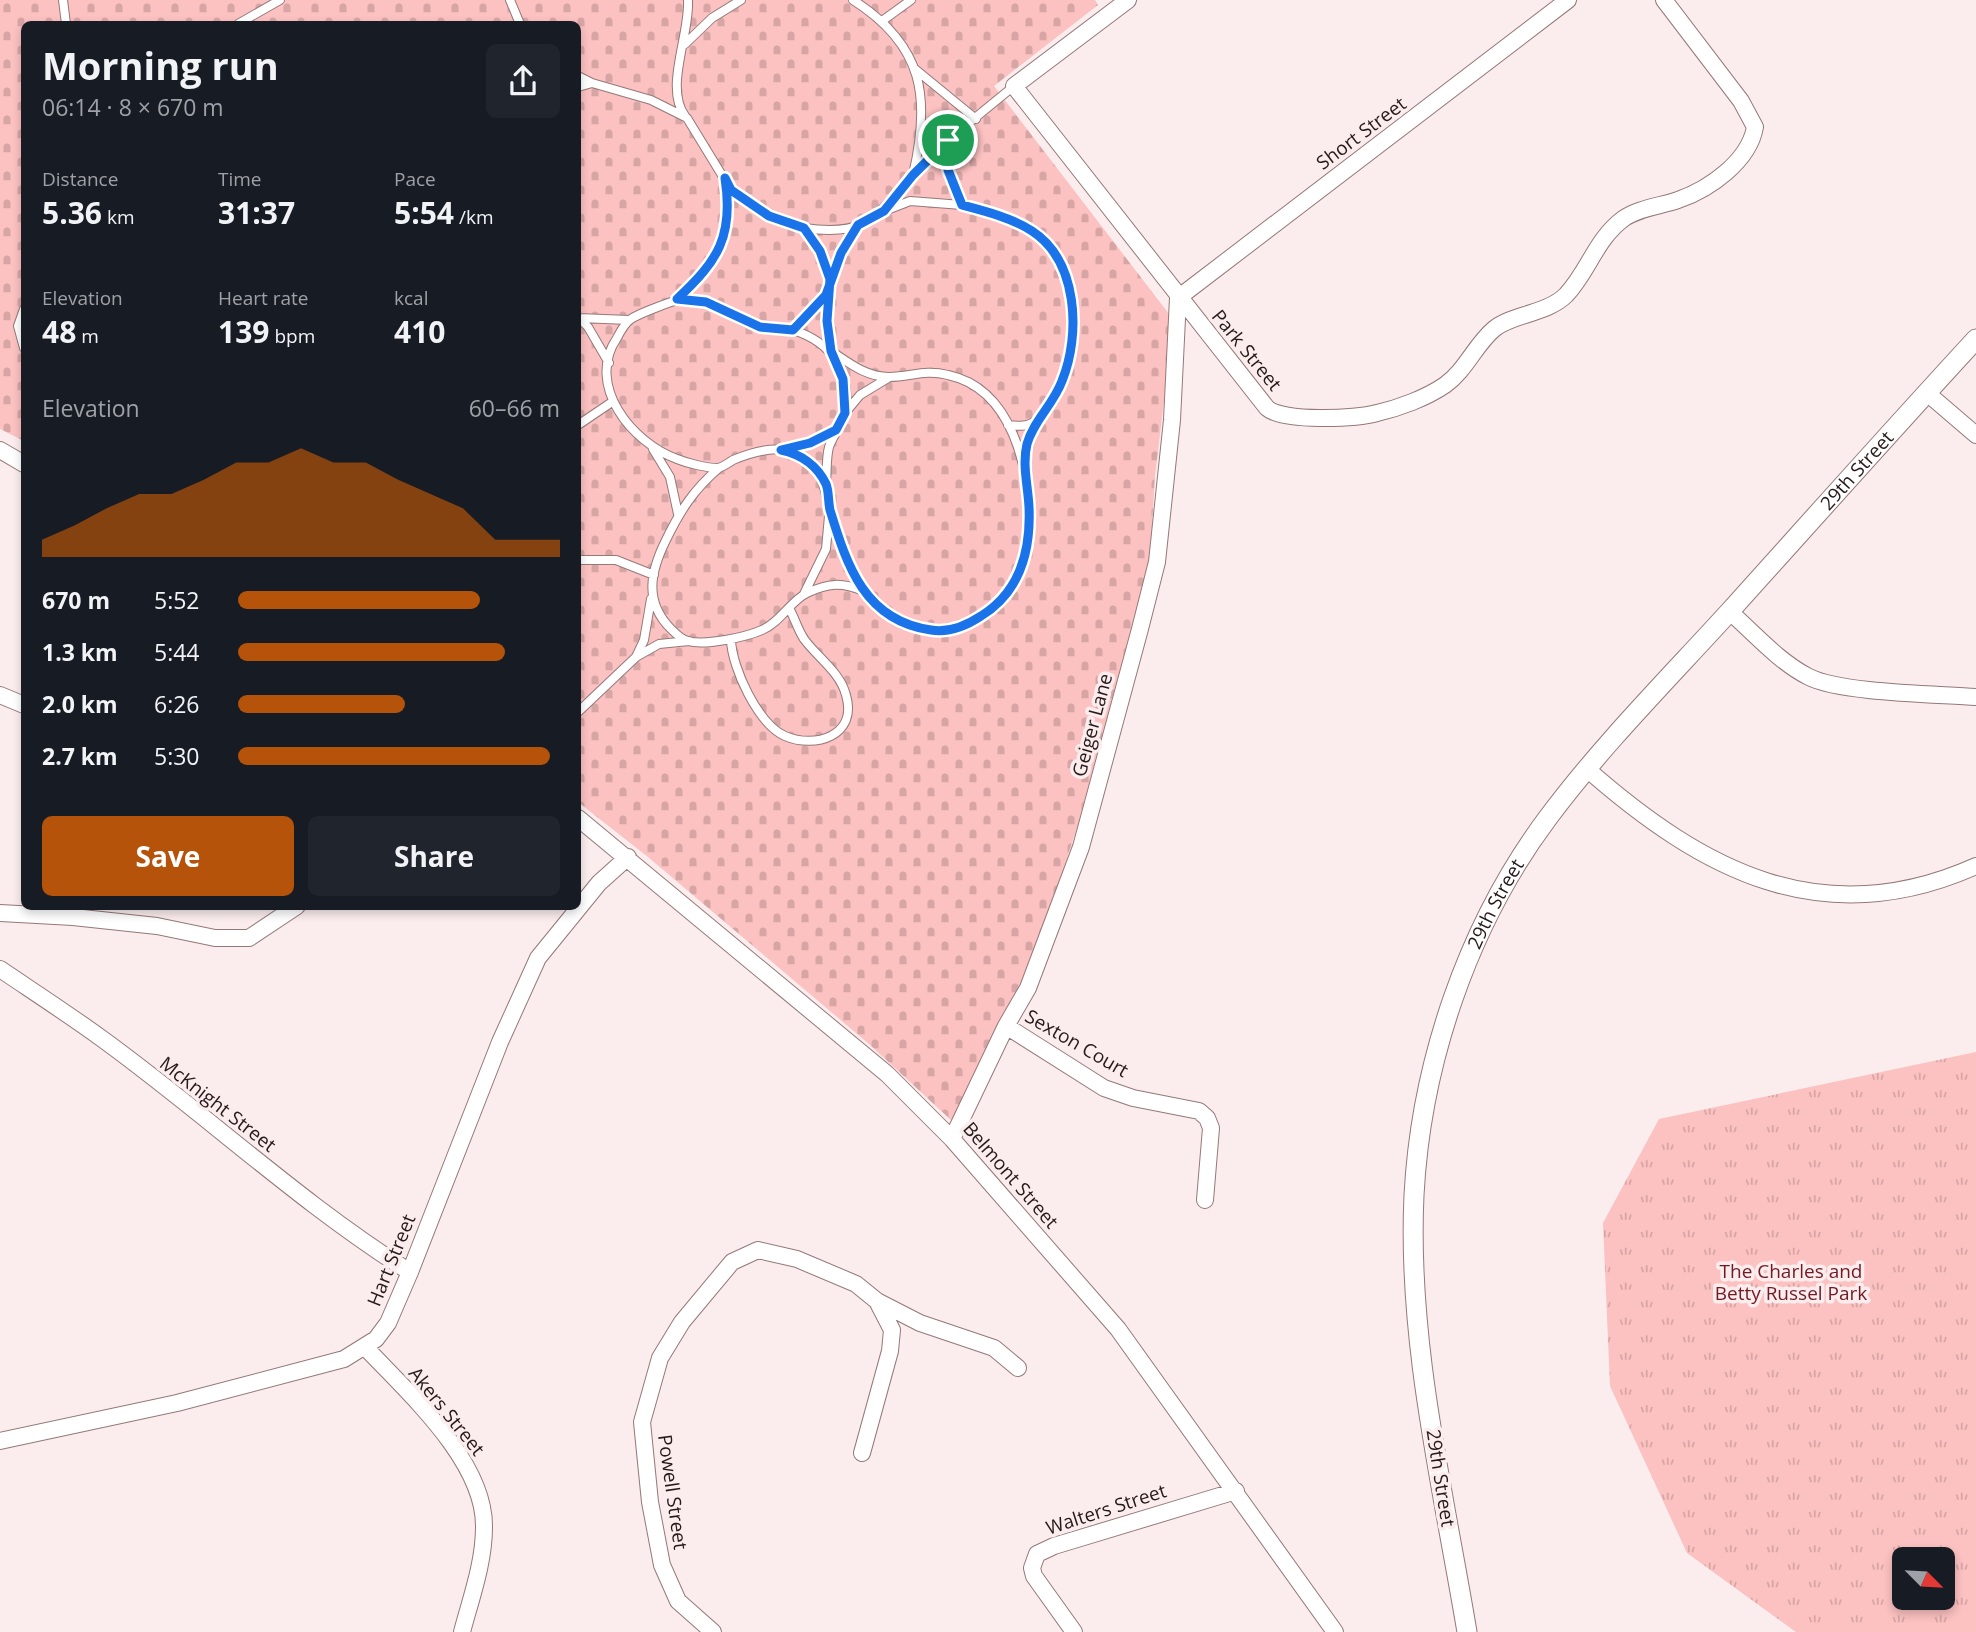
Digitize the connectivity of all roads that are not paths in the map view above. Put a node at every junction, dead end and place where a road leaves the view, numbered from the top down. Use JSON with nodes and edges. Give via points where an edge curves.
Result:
{"nodes":[{"id":1,"x":63,"y":0,"type":"edge"},
{"id":2,"x":280,"y":0,"type":"edge"},
{"id":3,"x":510,"y":0,"type":"edge"},
{"id":4,"x":688,"y":0,"type":"edge"},
{"id":5,"x":853,"y":0,"type":"edge"},
{"id":6,"x":911,"y":0,"type":"edge"},
{"id":7,"x":1568,"y":0,"type":"edge"},
{"id":8,"x":1664,"y":0,"type":"edge"},
{"id":9,"x":736,"y":1,"type":"edge"},
{"id":10,"x":1121,"y":2,"type":"edge"},
{"id":11,"x":66,"y":21,"type":"edge"},
{"id":12,"x":253,"y":21,"type":"edge"},
{"id":13,"x":521,"y":21,"type":"edge"},
{"id":14,"x":882,"y":21,"type":"junction"},
{"id":15,"x":685,"y":44,"type":"junction"},
{"id":16,"x":915,"y":69,"type":"junction"},
{"id":17,"x":581,"y":78,"type":"edge"},
{"id":18,"x":592,"y":83,"type":"junction"},
{"id":19,"x":581,"y":86,"type":"edge"},
{"id":20,"x":1014,"y":86,"type":"junction"},
{"id":21,"x":687,"y":118,"type":"junction"},
{"id":22,"x":976,"y":120,"type":"junction"},
{"id":23,"x":948,"y":140,"type":"junction"},
{"id":24,"x":913,"y":175,"type":"junction"},
{"id":25,"x":725,"y":178,"type":"junction"},
{"id":26,"x":962,"y":205,"type":"junction"},
{"id":27,"x":884,"y":211,"type":"junction"},
{"id":28,"x":858,"y":225,"type":"junction"},
{"id":29,"x":804,"y":228,"type":"junction"},
{"id":30,"x":830,"y":279,"type":"junction"},
{"id":31,"x":826,"y":295,"type":"junction"},
{"id":32,"x":1178,"y":298,"type":"junction"},
{"id":33,"x":677,"y":299,"type":"junction"},
{"id":34,"x":21,"y":318,"type":"edge"},
{"id":35,"x":581,"y":318,"type":"edge"},
{"id":36,"x":629,"y":320,"type":"junction"},
{"id":37,"x":581,"y":321,"type":"edge"},
{"id":38,"x":793,"y":330,"type":"junction"},
{"id":39,"x":21,"y":337,"type":"edge"},
{"id":40,"x":1976,"y":339,"type":"edge"},
{"id":41,"x":831,"y":351,"type":"junction"},
{"id":42,"x":609,"y":363,"type":"junction"},
{"id":43,"x":889,"y":377,"type":"junction"},
{"id":44,"x":1927,"y":393,"type":"junction"},
{"id":45,"x":612,"y":402,"type":"junction"},
{"id":46,"x":845,"y":413,"type":"junction"},
{"id":47,"x":1035,"y":422,"type":"junction"},
{"id":48,"x":581,"y":423,"type":"edge"},
{"id":49,"x":1008,"y":425,"type":"junction"},
{"id":50,"x":836,"y":430,"type":"junction"},
{"id":51,"x":1976,"y":435,"type":"edge"},
{"id":52,"x":647,"y":443,"type":"junction"},
{"id":53,"x":0,"y":450,"type":"edge"},
{"id":54,"x":781,"y":450,"type":"junction"},
{"id":55,"x":21,"y":462,"type":"edge"},
{"id":56,"x":1025,"y":465,"type":"junction"},
{"id":57,"x":719,"y":468,"type":"junction"},
{"id":58,"x":826,"y":484,"type":"junction"},
{"id":59,"x":829,"y":506,"type":"junction"},
{"id":60,"x":678,"y":514,"type":"junction"},
{"id":61,"x":581,"y":560,"type":"edge"},
{"id":62,"x":654,"y":575,"type":"junction"},
{"id":63,"x":863,"y":591,"type":"junction"},
{"id":64,"x":804,"y":594,"type":"junction"},
{"id":65,"x":651,"y":598,"type":"junction"},
{"id":66,"x":790,"y":610,"type":"junction"},
{"id":67,"x":1730,"y":611,"type":"junction"},
{"id":68,"x":731,"y":639,"type":"junction"},
{"id":69,"x":688,"y":642,"type":"junction"},
{"id":70,"x":636,"y":657,"type":"junction"},
{"id":71,"x":0,"y":695,"type":"edge"},
{"id":72,"x":1976,"y":697,"type":"edge"},
{"id":73,"x":21,"y":704,"type":"edge"},
{"id":74,"x":581,"y":709,"type":"edge"},
{"id":75,"x":1587,"y":769,"type":"junction"},
{"id":76,"x":581,"y":820,"type":"edge"},
{"id":77,"x":628,"y":857,"type":"junction"},
{"id":78,"x":1976,"y":866,"type":"edge"},
{"id":79,"x":581,"y":905,"type":"edge"},
{"id":80,"x":291,"y":910,"type":"edge"},
{"id":81,"x":577,"y":910,"type":"edge"},
{"id":82,"x":0,"y":913,"type":"edge"},
{"id":83,"x":0,"y":969,"type":"edge"},
{"id":84,"x":1006,"y":1026,"type":"junction"},
{"id":85,"x":953,"y":1139,"type":"junction"},
{"id":86,"x":1205,"y":1200,"type":"dead end"},
{"id":87,"x":410,"y":1272,"type":"junction"},
{"id":88,"x":877,"y":1301,"type":"junction"},
{"id":89,"x":366,"y":1348,"type":"junction"},
{"id":90,"x":1018,"y":1368,"type":"dead end"},
{"id":91,"x":0,"y":1441,"type":"edge"},
{"id":92,"x":862,"y":1453,"type":"dead end"},
{"id":93,"x":1236,"y":1491,"type":"junction"},
{"id":94,"x":462,"y":1632,"type":"edge"},
{"id":95,"x":713,"y":1632,"type":"edge"},
{"id":96,"x":1074,"y":1632,"type":"edge"},
{"id":97,"x":1335,"y":1632,"type":"edge"},
{"id":98,"x":1467,"y":1632,"type":"edge"}],
"edges":[{"from":1,"to":11,"type":"lane"},
{"from":2,"to":12,"type":"lane"},
{"from":3,"to":13,"type":"lane"},
{"from":4,"to":15,"type":"lane"},
{"from":5,"to":14,"type":"lane"},
{"from":6,"to":14,"type":"lane"},
{"from":7,"to":32,"type":"street","name":"Short Street"},
{"from":8,"to":32,"type":"street","name":"Park Street","via":[[1744,107],[1755,127],[1753,142],[1709,185],[1623,219],[1601,241],[1580,279],[1563,298],[1495,328],[1464,368],[1428,395],[1377,413],[1303,417],[1271,412]]},
{"from":9,"to":15,"type":"lane"},
{"from":10,"to":20,"type":"street"},
{"from":14,"to":16,"type":"lane"},
{"from":15,"to":21,"type":"lane","via":[[676,94]]},
{"from":16,"to":22,"type":"lane"},
{"from":16,"to":24,"type":"lane","via":[[923,108]]},
{"from":17,"to":18,"type":"lane"},
{"from":18,"to":19,"type":"lane"},
{"from":18,"to":21,"type":"lane","via":[[651,100]]},
{"from":20,"to":22,"type":"lane"},
{"from":20,"to":32,"type":"street","name":"Park Street"},
{"from":21,"to":25,"type":"lane"},
{"from":22,"to":23,"type":"lane"},
{"from":23,"to":24,"type":"lane"},
{"from":23,"to":26,"type":"lane","via":[[948,170]]},
{"from":24,"to":27,"type":"lane"},
{"from":25,"to":29,"type":"lane","via":[[731,190],[769,216]]},
{"from":25,"to":33,"type":"lane","via":[[728,224],[719,250],[705,273]]},
{"from":26,"to":27,"type":"lane","via":[[911,201]]},
{"from":26,"to":47,"type":"lane","via":[[1031,230],[1067,280],[1073,324],[1070,353],[1062,381],[1046,412]]},
{"from":27,"to":28,"type":"lane"},
{"from":28,"to":29,"type":"lane","via":[[842,231]]},
{"from":28,"to":30,"type":"lane"},
{"from":29,"to":30,"type":"lane","via":[[820,251]]},
{"from":30,"to":31,"type":"lane"},
{"from":31,"to":38,"type":"lane"},
{"from":31,"to":41,"type":"lane"},
{"from":32,"to":84,"type":"street","name":"Geiger Lane","via":[[1172,420],[1157,562],[1081,846],[1028,988]]},
{"from":33,"to":36,"type":"lane"},
{"from":33,"to":38,"type":"lane","via":[[706,302],[760,327]]},
{"from":34,"to":39,"type":"lane"},
{"from":35,"to":36,"type":"lane"},
{"from":36,"to":42,"type":"lane","via":[[613,343]]},
{"from":37,"to":42,"type":"lane"},
{"from":38,"to":41,"type":"lane","via":[[814,337]]},
{"from":40,"to":44,"type":"street","name":"29th Street"},
{"from":41,"to":43,"type":"lane","via":[[860,371]]},
{"from":41,"to":46,"type":"lane","via":[[843,379]]},
{"from":42,"to":45,"type":"lane","via":[[607,386]]},
{"from":43,"to":46,"type":"lane","via":[[860,395]]},
{"from":43,"to":49,"type":"lane","via":[[919,371],[951,375],[979,390]]},
{"from":44,"to":51,"type":"street"},
{"from":44,"to":67,"type":"street","name":"29th Street"},
{"from":45,"to":48,"type":"lane"},
{"from":45,"to":52,"type":"lane"},
{"from":46,"to":50,"type":"lane"},
{"from":47,"to":49,"type":"lane"},
{"from":47,"to":56,"type":"lane"},
{"from":49,"to":56,"type":"lane"},
{"from":50,"to":54,"type":"lane"},
{"from":50,"to":58,"type":"lane","via":[[829,448]]},
{"from":52,"to":57,"type":"lane","via":[[676,459]]},
{"from":52,"to":60,"type":"lane","via":[[670,477]]},
{"from":53,"to":55,"type":"street"},
{"from":54,"to":57,"type":"lane","via":[[759,451]]},
{"from":54,"to":58,"type":"lane","via":[[811,464]]},
{"from":56,"to":63,"type":"lane","via":[[1028,545],[1018,579],[997,607],[967,625],[933,631],[889,617]]},
{"from":57,"to":60,"type":"lane","via":[[699,485]]},
{"from":58,"to":59,"type":"lane"},
{"from":59,"to":63,"type":"lane"},
{"from":59,"to":64,"type":"lane","via":[[826,549]]},
{"from":60,"to":62,"type":"lane"},
{"from":61,"to":62,"type":"lane","via":[[616,560]]},
{"from":62,"to":65,"type":"lane"},
{"from":63,"to":64,"type":"lane","via":[[836,583]]},
{"from":64,"to":66,"type":"lane"},
{"from":65,"to":69,"type":"lane","via":[[660,619]]},
{"from":65,"to":70,"type":"lane","via":[[644,640]]},
{"from":66,"to":68,"type":"lane","via":[[762,631]]},
{"from":66,"to":68,"type":"lane","via":[[804,639],[845,691],[846,722],[831,738],[809,743],[772,727],[754,705]]},
{"from":67,"to":72,"type":"street","via":[[1810,678],[1874,689]]},
{"from":67,"to":75,"type":"street","name":"29th Street"},
{"from":68,"to":69,"type":"lane"},
{"from":69,"to":70,"type":"lane","via":[[659,644]]},
{"from":70,"to":74,"type":"lane"},
{"from":71,"to":73,"type":"street"},
{"from":75,"to":78,"type":"street","via":[[1680,842],[1721,864],[1784,886],[1857,894],[1931,881]]},
{"from":75,"to":98,"type":"street","name":"29th Street","via":[[1525,851],[1474,948],[1434,1064],[1417,1153],[1413,1231],[1417,1333]]},
{"from":76,"to":77,"type":"street","name":"Belmont Street"},
{"from":77,"to":79,"type":"street","name":"Hart Street"},
{"from":77,"to":85,"type":"street","name":"Belmont Street","via":[[887,1073]]},
{"from":80,"to":82,"type":"street","via":[[249,938]]},
{"from":81,"to":87,"type":"street","name":"Hart Street","via":[[538,958]]},
{"from":83,"to":87,"type":"street","name":"McKnight Street","via":[[102,1038],[303,1198]]},
{"from":84,"to":85,"type":"street","name":"Geiger Lane"},
{"from":84,"to":86,"type":"street","name":"Sexton Court","via":[[1104,1088],[1199,1111],[1210,1128]]},
{"from":85,"to":93,"type":"street","name":"Belmont Street","via":[[1118,1329]]},
{"from":87,"to":89,"type":"street","name":"Hart Street","via":[[388,1323]]},
{"from":88,"to":90,"type":"street","name":"Powell Street","via":[[920,1323],[994,1348]]},
{"from":88,"to":92,"type":"street","via":[[892,1330]]},
{"from":88,"to":95,"type":"street","name":"Powell Street","via":[[856,1284],[823,1269],[758,1250],[732,1262],[682,1322],[660,1358],[642,1422],[657,1540],[678,1601]]},
{"from":89,"to":91,"type":"street","name":"Hart Street","via":[[344,1359],[177,1403]]},
{"from":89,"to":94,"type":"street","name":"Akers Street","via":[[429,1415],[470,1471],[485,1526],[482,1559]]},
{"from":93,"to":96,"type":"street","name":"Walters Street","via":[[1037,1554],[1034,1576]]},
{"from":93,"to":97,"type":"street","name":"Belmont Street"}]}
